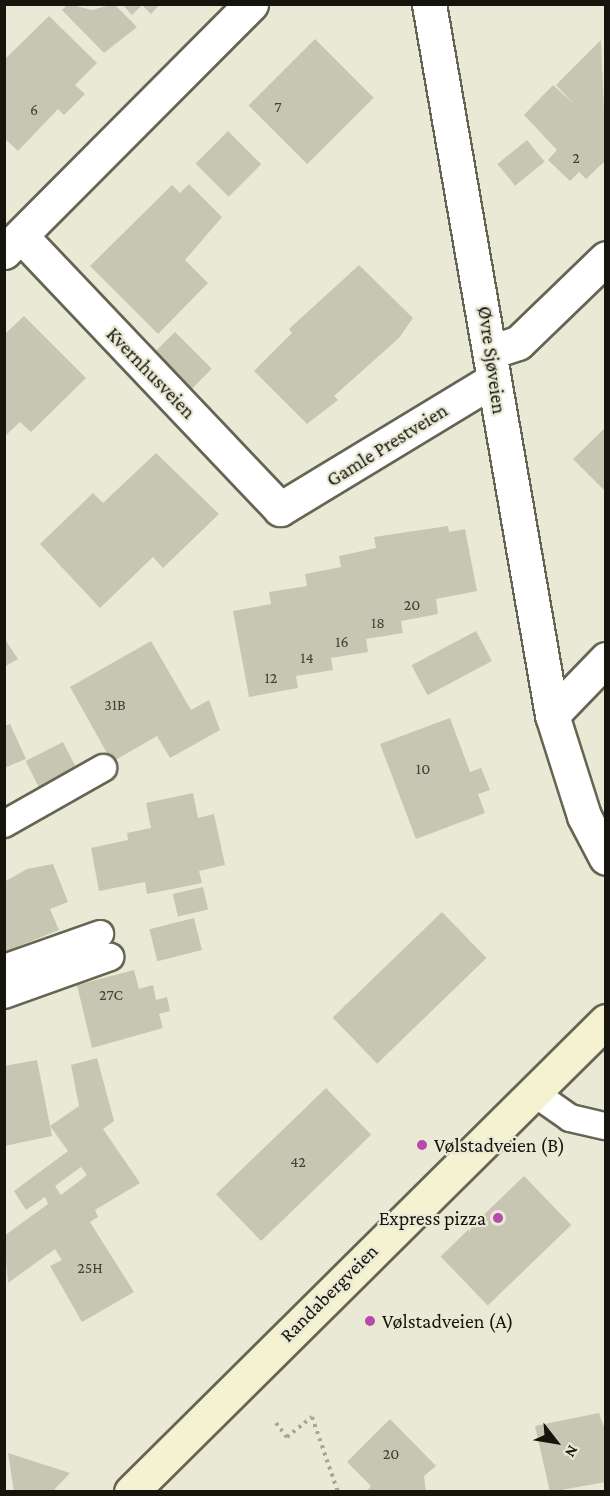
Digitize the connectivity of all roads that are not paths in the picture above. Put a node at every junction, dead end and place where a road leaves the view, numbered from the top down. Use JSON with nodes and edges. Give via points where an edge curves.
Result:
{"nodes":[{"id":1,"x":251,"y":4,"type":"edge"},
{"id":2,"x":429,"y":4,"type":"edge"},
{"id":3,"x":13,"y":244,"type":"edge"},
{"id":4,"x":606,"y":258,"type":"edge"},
{"id":5,"x":493,"y":365,"type":"junction"},
{"id":6,"x":280,"y":509,"type":"joint"},
{"id":7,"x":606,"y":659,"type":"edge"},
{"id":8,"x":552,"y":715,"type":"junction"},
{"id":9,"x":103,"y":768,"type":"dead end"},
{"id":10,"x":4,"y":824,"type":"edge"},
{"id":11,"x":606,"y":858,"type":"edge"},
{"id":12,"x":4,"y":968,"type":"edge"},
{"id":13,"x":4,"y":995,"type":"edge"},
{"id":14,"x":606,"y":1021,"type":"edge"},
{"id":15,"x":533,"y":1092,"type":"junction"},
{"id":16,"x":606,"y":1126,"type":"edge"},
{"id":17,"x":131,"y":1491,"type":"edge"}],
"edges":[{"from":1,"to":3,"type":"street","name":"Kvernhusveien"},
{"from":2,"to":5,"type":"street","name":"Øvre Sjøveien"},
{"from":3,"to":6,"type":"street","name":"Kvernhusveien"},
{"from":4,"to":5,"type":"street","name":"Gamle Prestveien"},
{"from":5,"to":6,"type":"street","name":"Gamle Prestveien"},
{"from":5,"to":8,"type":"street","name":"Øvre Sjøveien"},
{"from":7,"to":8,"type":"street"},
{"from":8,"to":11,"type":"street","name":"Øvre Sjøveien","via":[[584,816]]},
{"from":9,"to":10,"type":"lane"},
{"from":12,"to":13,"type":"lane","via":[[105,945]]},
{"from":14,"to":15,"type":"main road","name":"Randabergveien"},
{"from":15,"to":16,"type":"lane","via":[[570,1118]]},
{"from":15,"to":17,"type":"main road","name":"Randabergveien"}]}
